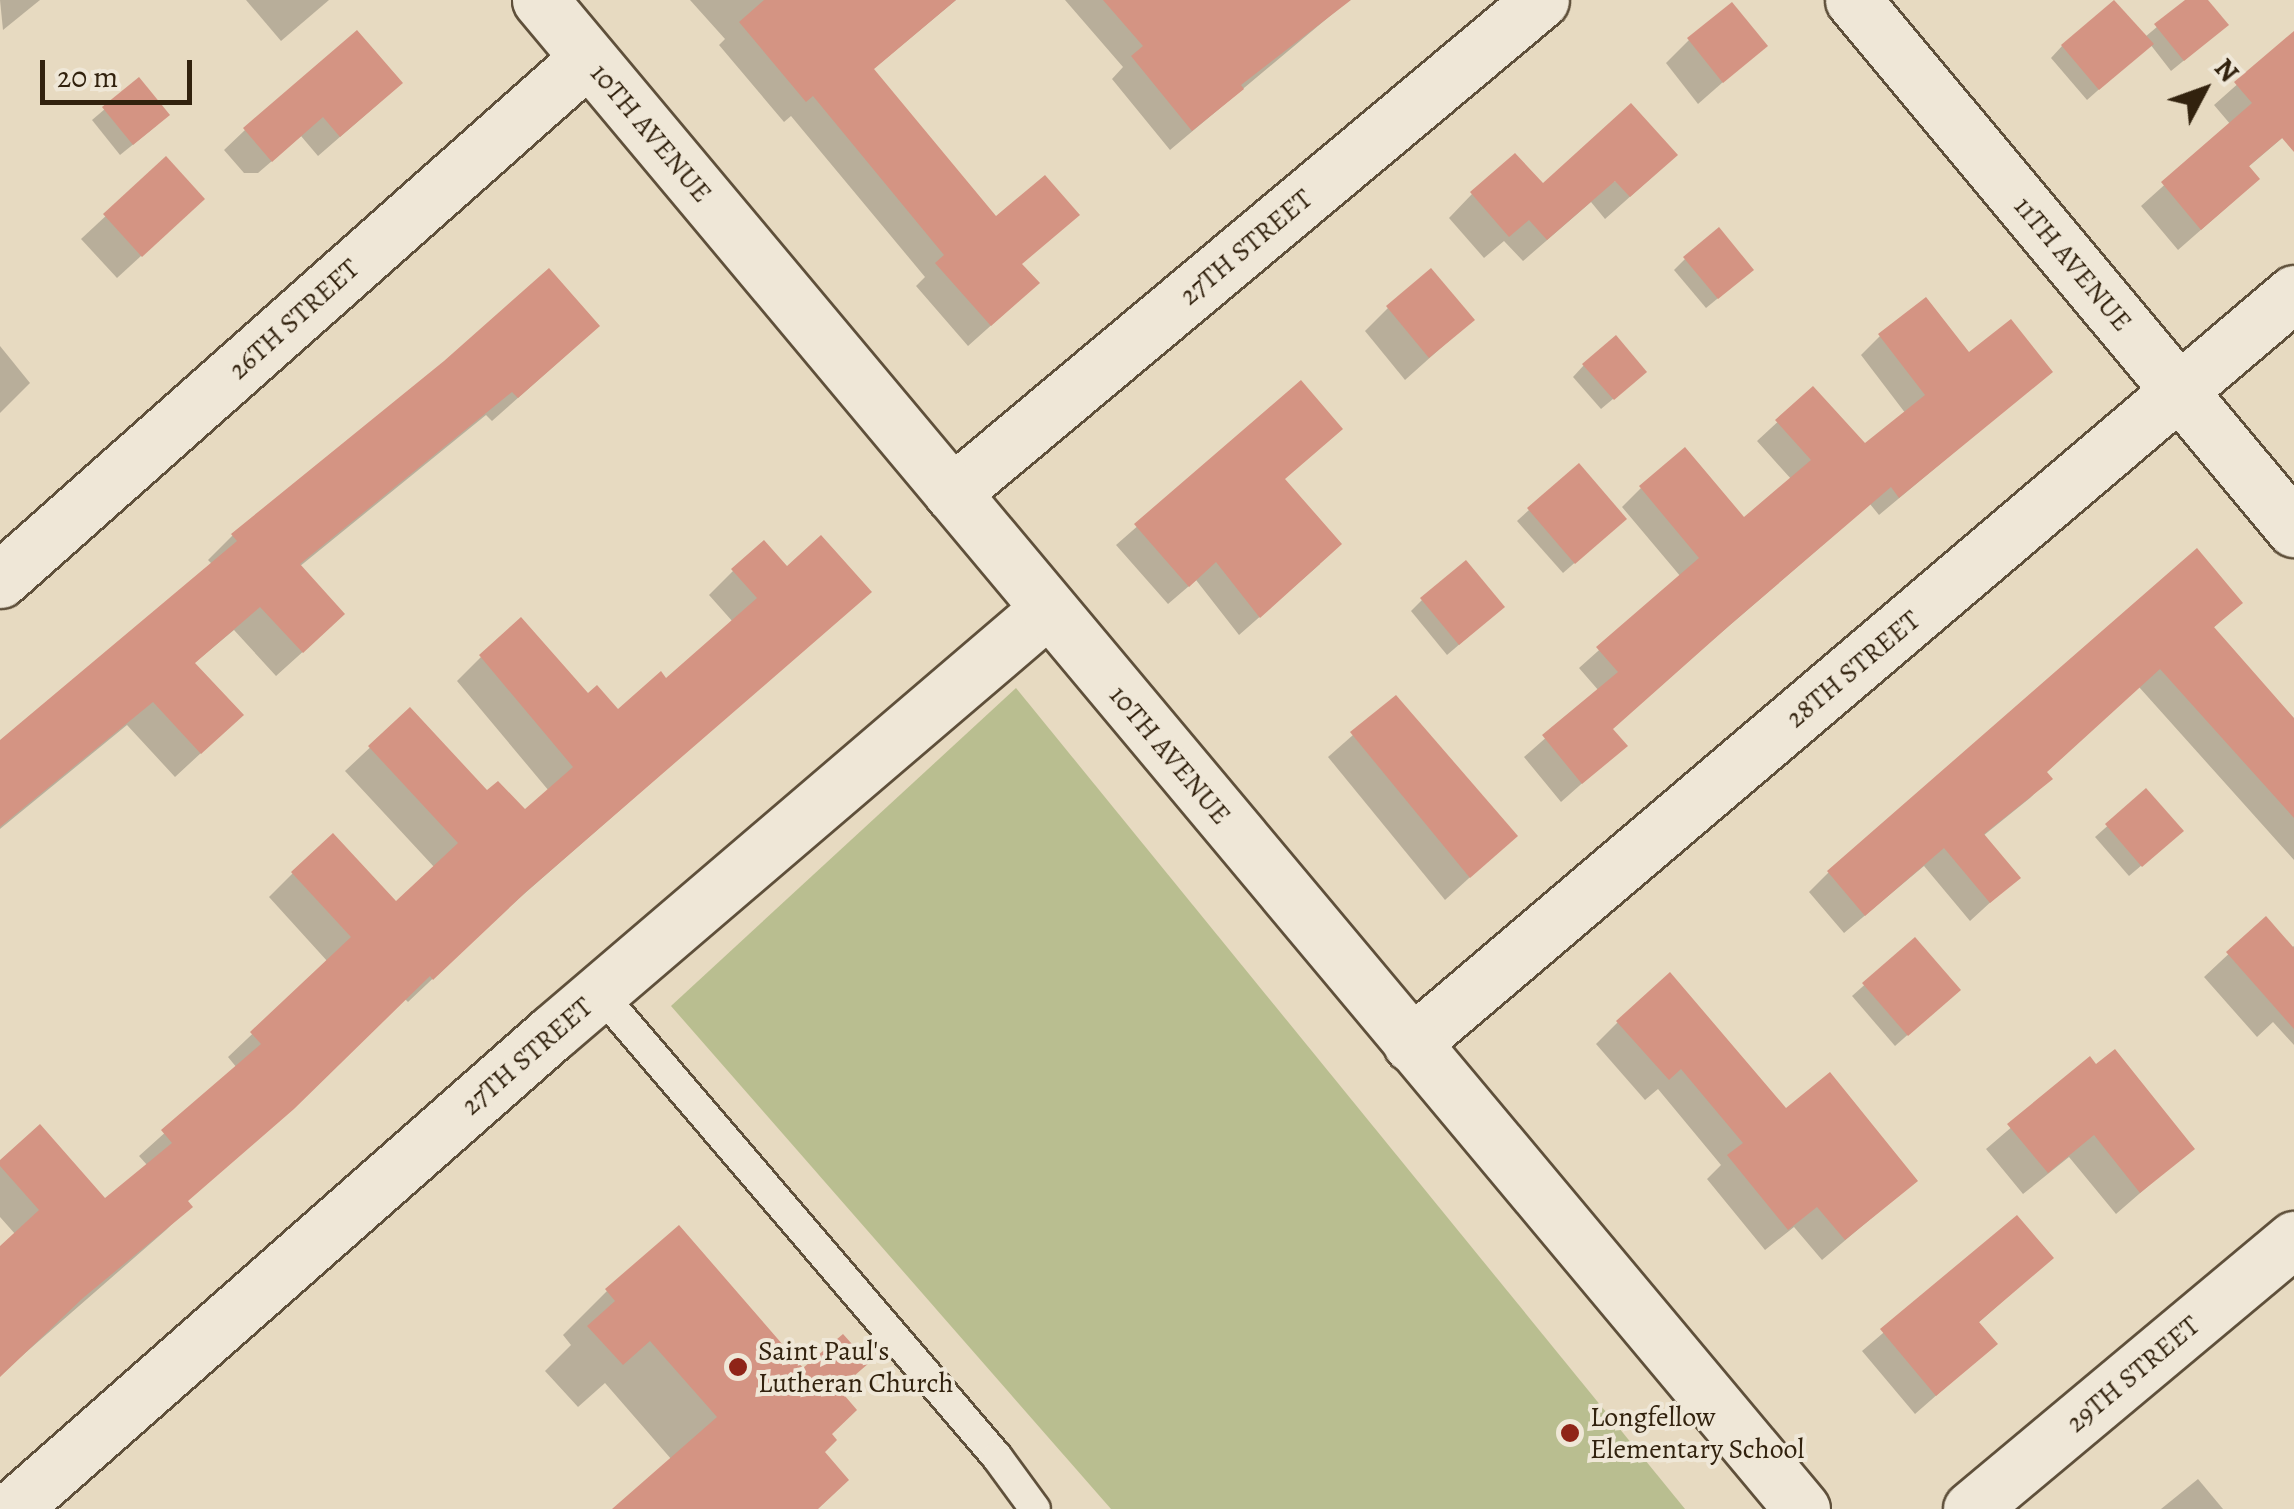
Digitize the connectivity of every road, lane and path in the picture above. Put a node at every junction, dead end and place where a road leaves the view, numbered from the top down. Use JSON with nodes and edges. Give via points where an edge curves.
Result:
{"nodes":[{"id":1,"x":540,"y":0,"type":"edge"},
{"id":2,"x":1541,"y":0,"type":"edge"},
{"id":3,"x":1853,"y":0,"type":"edge"},
{"id":4,"x":588,"y":58,"type":"junction"},
{"id":5,"x":2294,"y":293,"type":"edge"},
{"id":6,"x":2179,"y":391,"type":"junction"},
{"id":7,"x":952,"y":493,"type":"junction"},
{"id":8,"x":2294,"y":529,"type":"edge"},
{"id":9,"x":0,"y":580,"type":"edge"},
{"id":10,"x":1048,"y":609,"type":"junction"},
{"id":11,"x":599,"y":992,"type":"junction"},
{"id":12,"x":1411,"y":1044,"type":"junction"},
{"id":13,"x":2294,"y":1240,"type":"edge"},
{"id":14,"x":12,"y":1509,"type":"edge"},
{"id":15,"x":1035,"y":1509,"type":"edge"},
{"id":16,"x":1802,"y":1509,"type":"edge"},
{"id":17,"x":1971,"y":1509,"type":"edge"}],
"edges":[{"from":1,"to":4,"type":"street","name":"10TH AVENUE"},
{"from":2,"to":7,"type":"street","name":"27TH STREET"},
{"from":3,"to":6,"type":"street","name":"11TH AVENUE"},
{"from":4,"to":7,"type":"street","name":"10TH AVENUE"},
{"from":4,"to":9,"type":"street","name":"26TH STREET"},
{"from":5,"to":6,"type":"street","name":"28TH STREET"},
{"from":6,"to":8,"type":"street","name":"11TH AVENUE"},
{"from":6,"to":12,"type":"street","name":"28TH STREET"},
{"from":7,"to":10,"type":"street","name":"10TH AVENUE"},
{"from":10,"to":11,"type":"street","name":"27TH STREET"},
{"from":10,"to":12,"type":"street","name":"10TH AVENUE"},
{"from":11,"to":14,"type":"street","name":"27TH STREET"},
{"from":11,"to":15,"type":"lane"},
{"from":12,"to":16,"type":"street","name":"10TH AVENUE"},
{"from":13,"to":17,"type":"street","name":"29TH STREET"}]}
